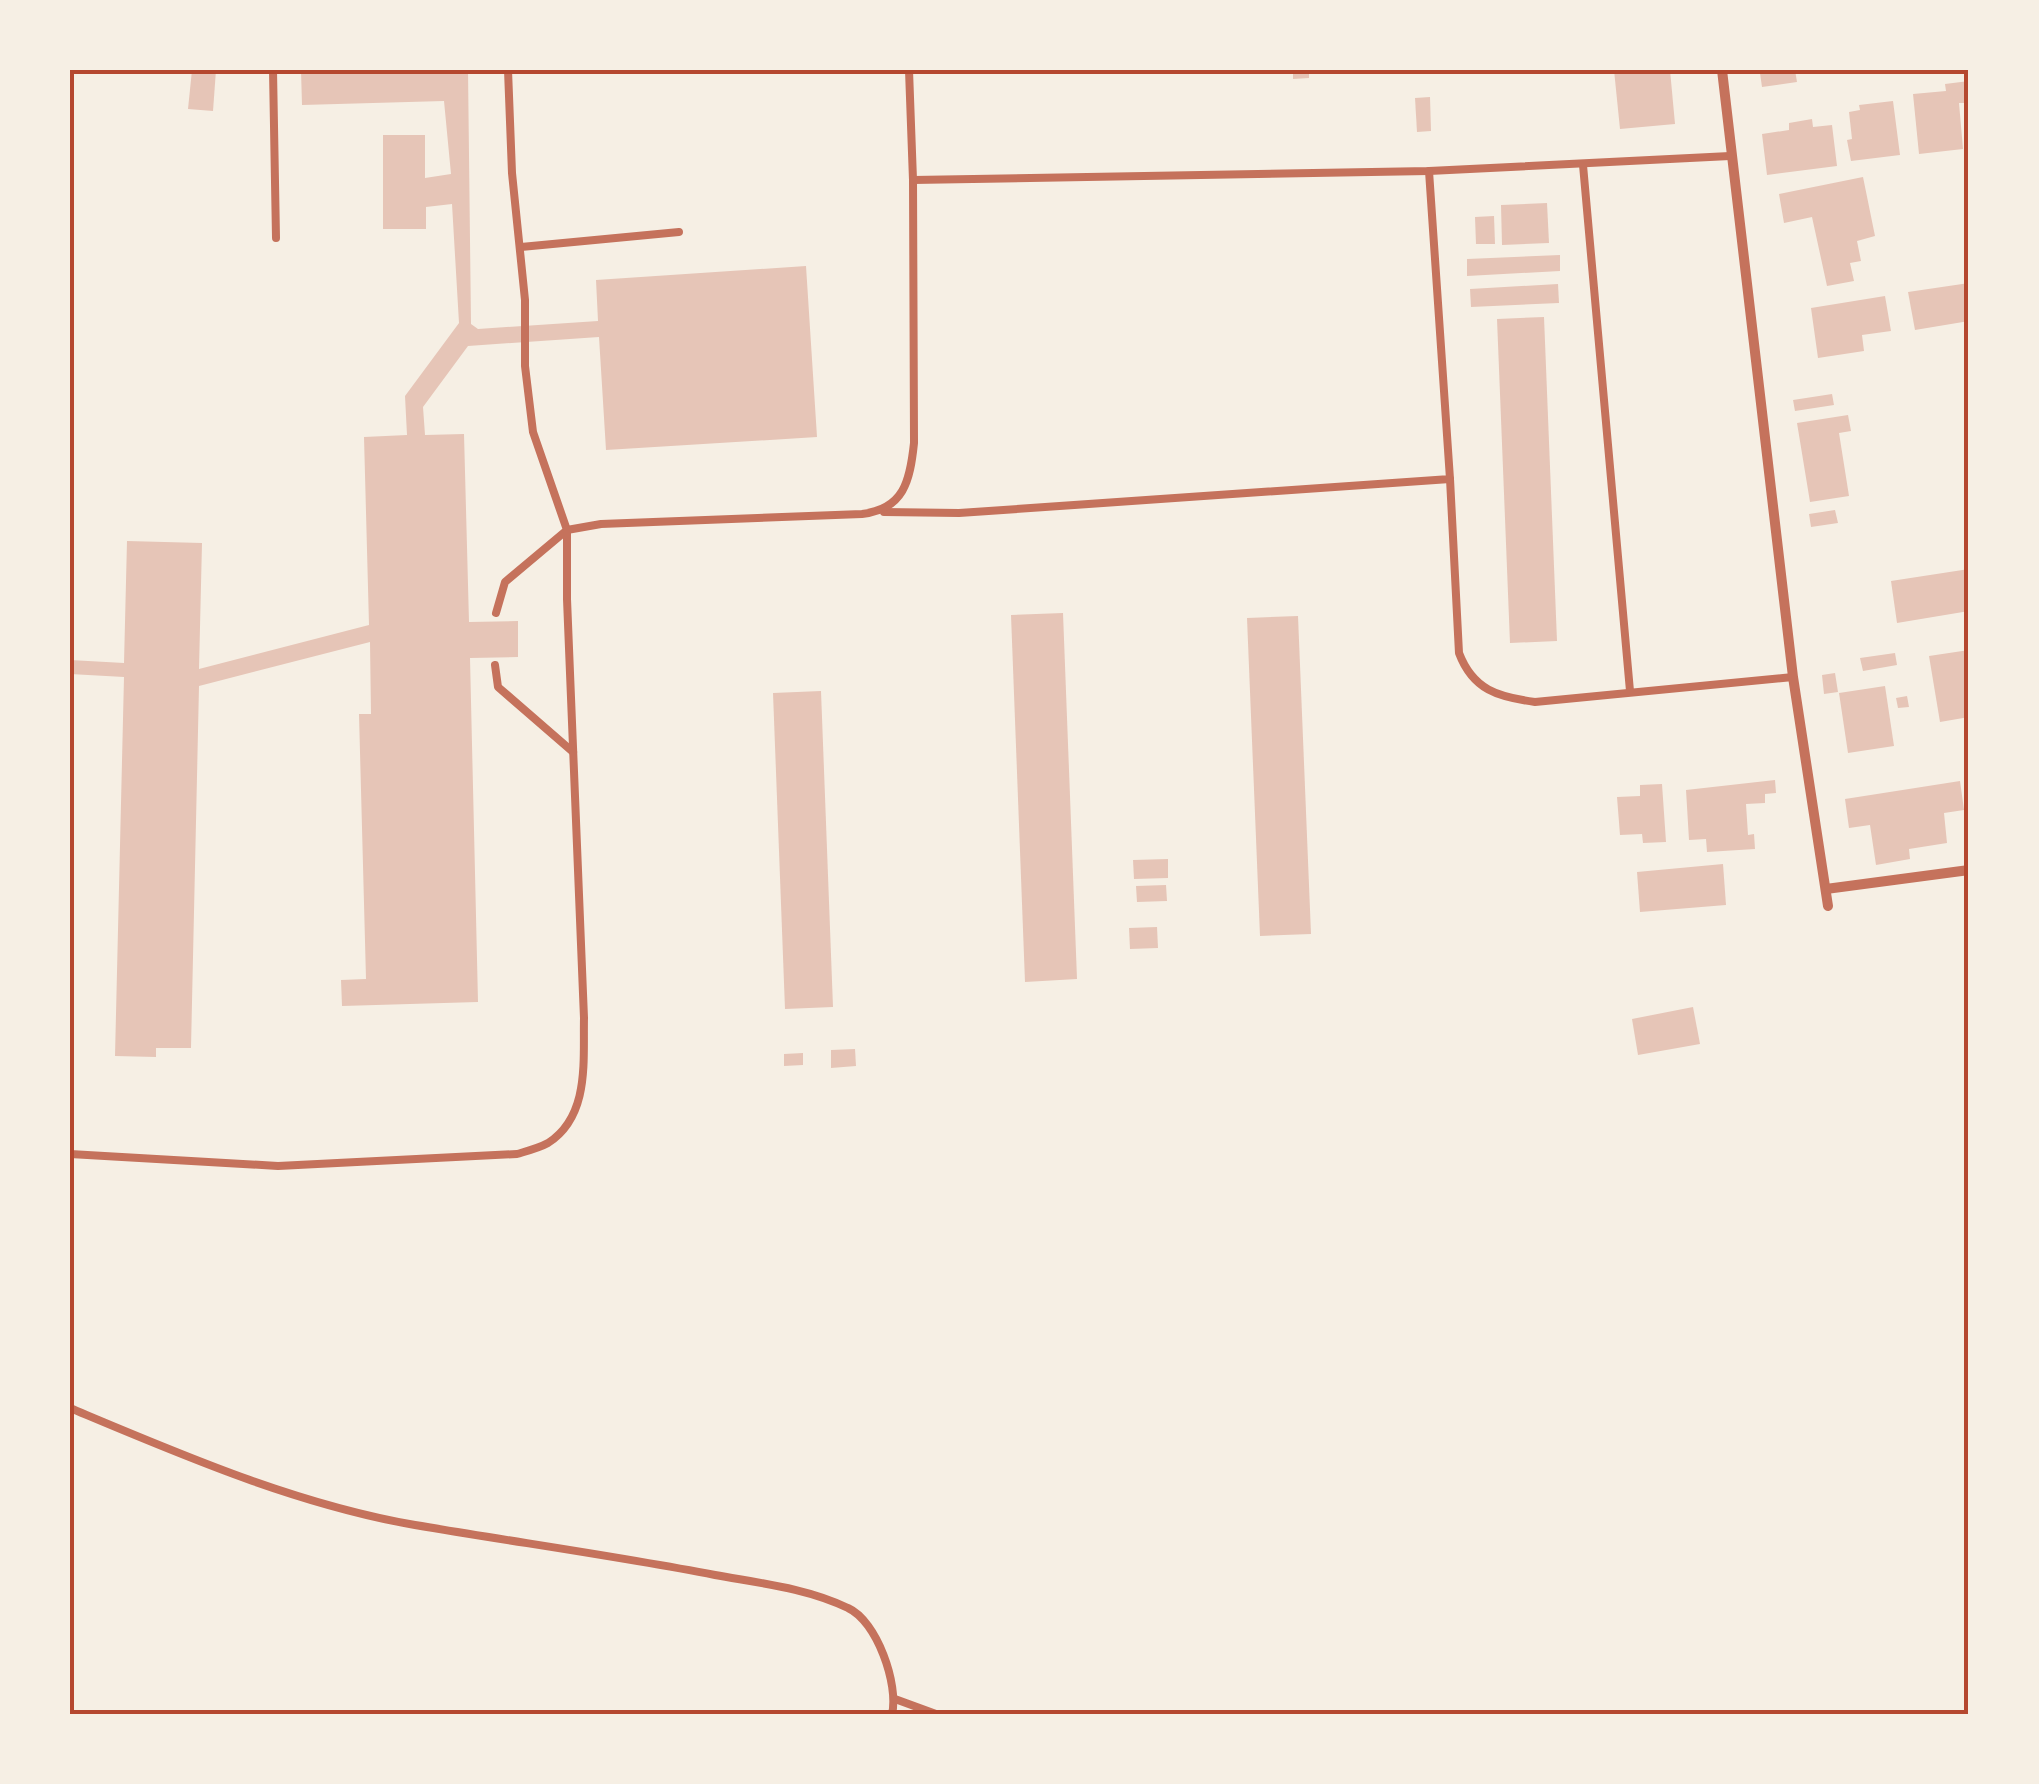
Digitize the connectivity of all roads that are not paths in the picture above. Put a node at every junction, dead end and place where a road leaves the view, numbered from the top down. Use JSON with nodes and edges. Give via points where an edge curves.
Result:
{"nodes":[{"id":1,"x":272,"y":70,"type":"edge"},
{"id":2,"x":508,"y":70,"type":"edge"},
{"id":3,"x":909,"y":70,"type":"edge"},
{"id":4,"x":1722,"y":70,"type":"edge"},
{"id":5,"x":1730,"y":156,"type":"junction"},
{"id":6,"x":1583,"y":165,"type":"junction"},
{"id":7,"x":1430,"y":171,"type":"junction"},
{"id":8,"x":913,"y":180,"type":"junction"},
{"id":9,"x":679,"y":232,"type":"dead end"},
{"id":10,"x":276,"y":238,"type":"dead end"},
{"id":11,"x":521,"y":247,"type":"junction"},
{"id":12,"x":1450,"y":479,"type":"junction"},
{"id":13,"x":884,"y":512,"type":"junction"},
{"id":14,"x":567,"y":530,"type":"junction"},
{"id":15,"x":496,"y":613,"type":"dead end"},
{"id":16,"x":495,"y":664,"type":"dead end"},
{"id":17,"x":1793,"y":677,"type":"junction"},
{"id":18,"x":1630,"y":691,"type":"junction"},
{"id":19,"x":574,"y":752,"type":"junction"},
{"id":20,"x":1969,"y":870,"type":"edge"},
{"id":21,"x":1826,"y":889,"type":"junction"},
{"id":22,"x":1828,"y":906,"type":"dead end"},
{"id":23,"x":70,"y":1154,"type":"edge"},
{"id":24,"x":70,"y":1408,"type":"edge"},
{"id":25,"x":895,"y":1699,"type":"junction"},
{"id":26,"x":892,"y":1714,"type":"edge"},
{"id":27,"x":936,"y":1714,"type":"edge"}],
"edges":[{"from":1,"to":10,"type":"lane"},
{"from":2,"to":11,"type":"lane"},
{"from":3,"to":8,"type":"lane"},
{"from":4,"to":5,"type":"street"},
{"from":5,"to":6,"type":"lane"},
{"from":5,"to":17,"type":"street"},
{"from":6,"to":7,"type":"lane"},
{"from":6,"to":18,"type":"lane"},
{"from":7,"to":8,"type":"lane"},
{"from":7,"to":12,"type":"lane"},
{"from":8,"to":13,"type":"lane","via":[[914,443],[910,479]]},
{"from":9,"to":11,"type":"lane"},
{"from":11,"to":14,"type":"lane","via":[[532,432]]},
{"from":12,"to":13,"type":"lane","via":[[959,513]]},
{"from":12,"to":18,"type":"lane","via":[[1458,652],[1466,674],[1499,697],[1535,702]]},
{"from":13,"to":14,"type":"lane"},
{"from":14,"to":15,"type":"lane","via":[[505,582]]},
{"from":14,"to":19,"type":"lane"},
{"from":16,"to":19,"type":"lane","via":[[498,687]]},
{"from":17,"to":18,"type":"lane"},
{"from":17,"to":21,"type":"street"},
{"from":19,"to":23,"type":"lane","via":[[583,1087],[570,1120],[548,1142],[518,1154],[278,1166]]},
{"from":20,"to":21,"type":"street"},
{"from":21,"to":22,"type":"street"},
{"from":24,"to":25,"type":"lane","via":[[343,1509],[796,1590],[852,1609],[884,1652]]},
{"from":25,"to":26,"type":"lane"},
{"from":25,"to":27,"type":"lane"}]}
